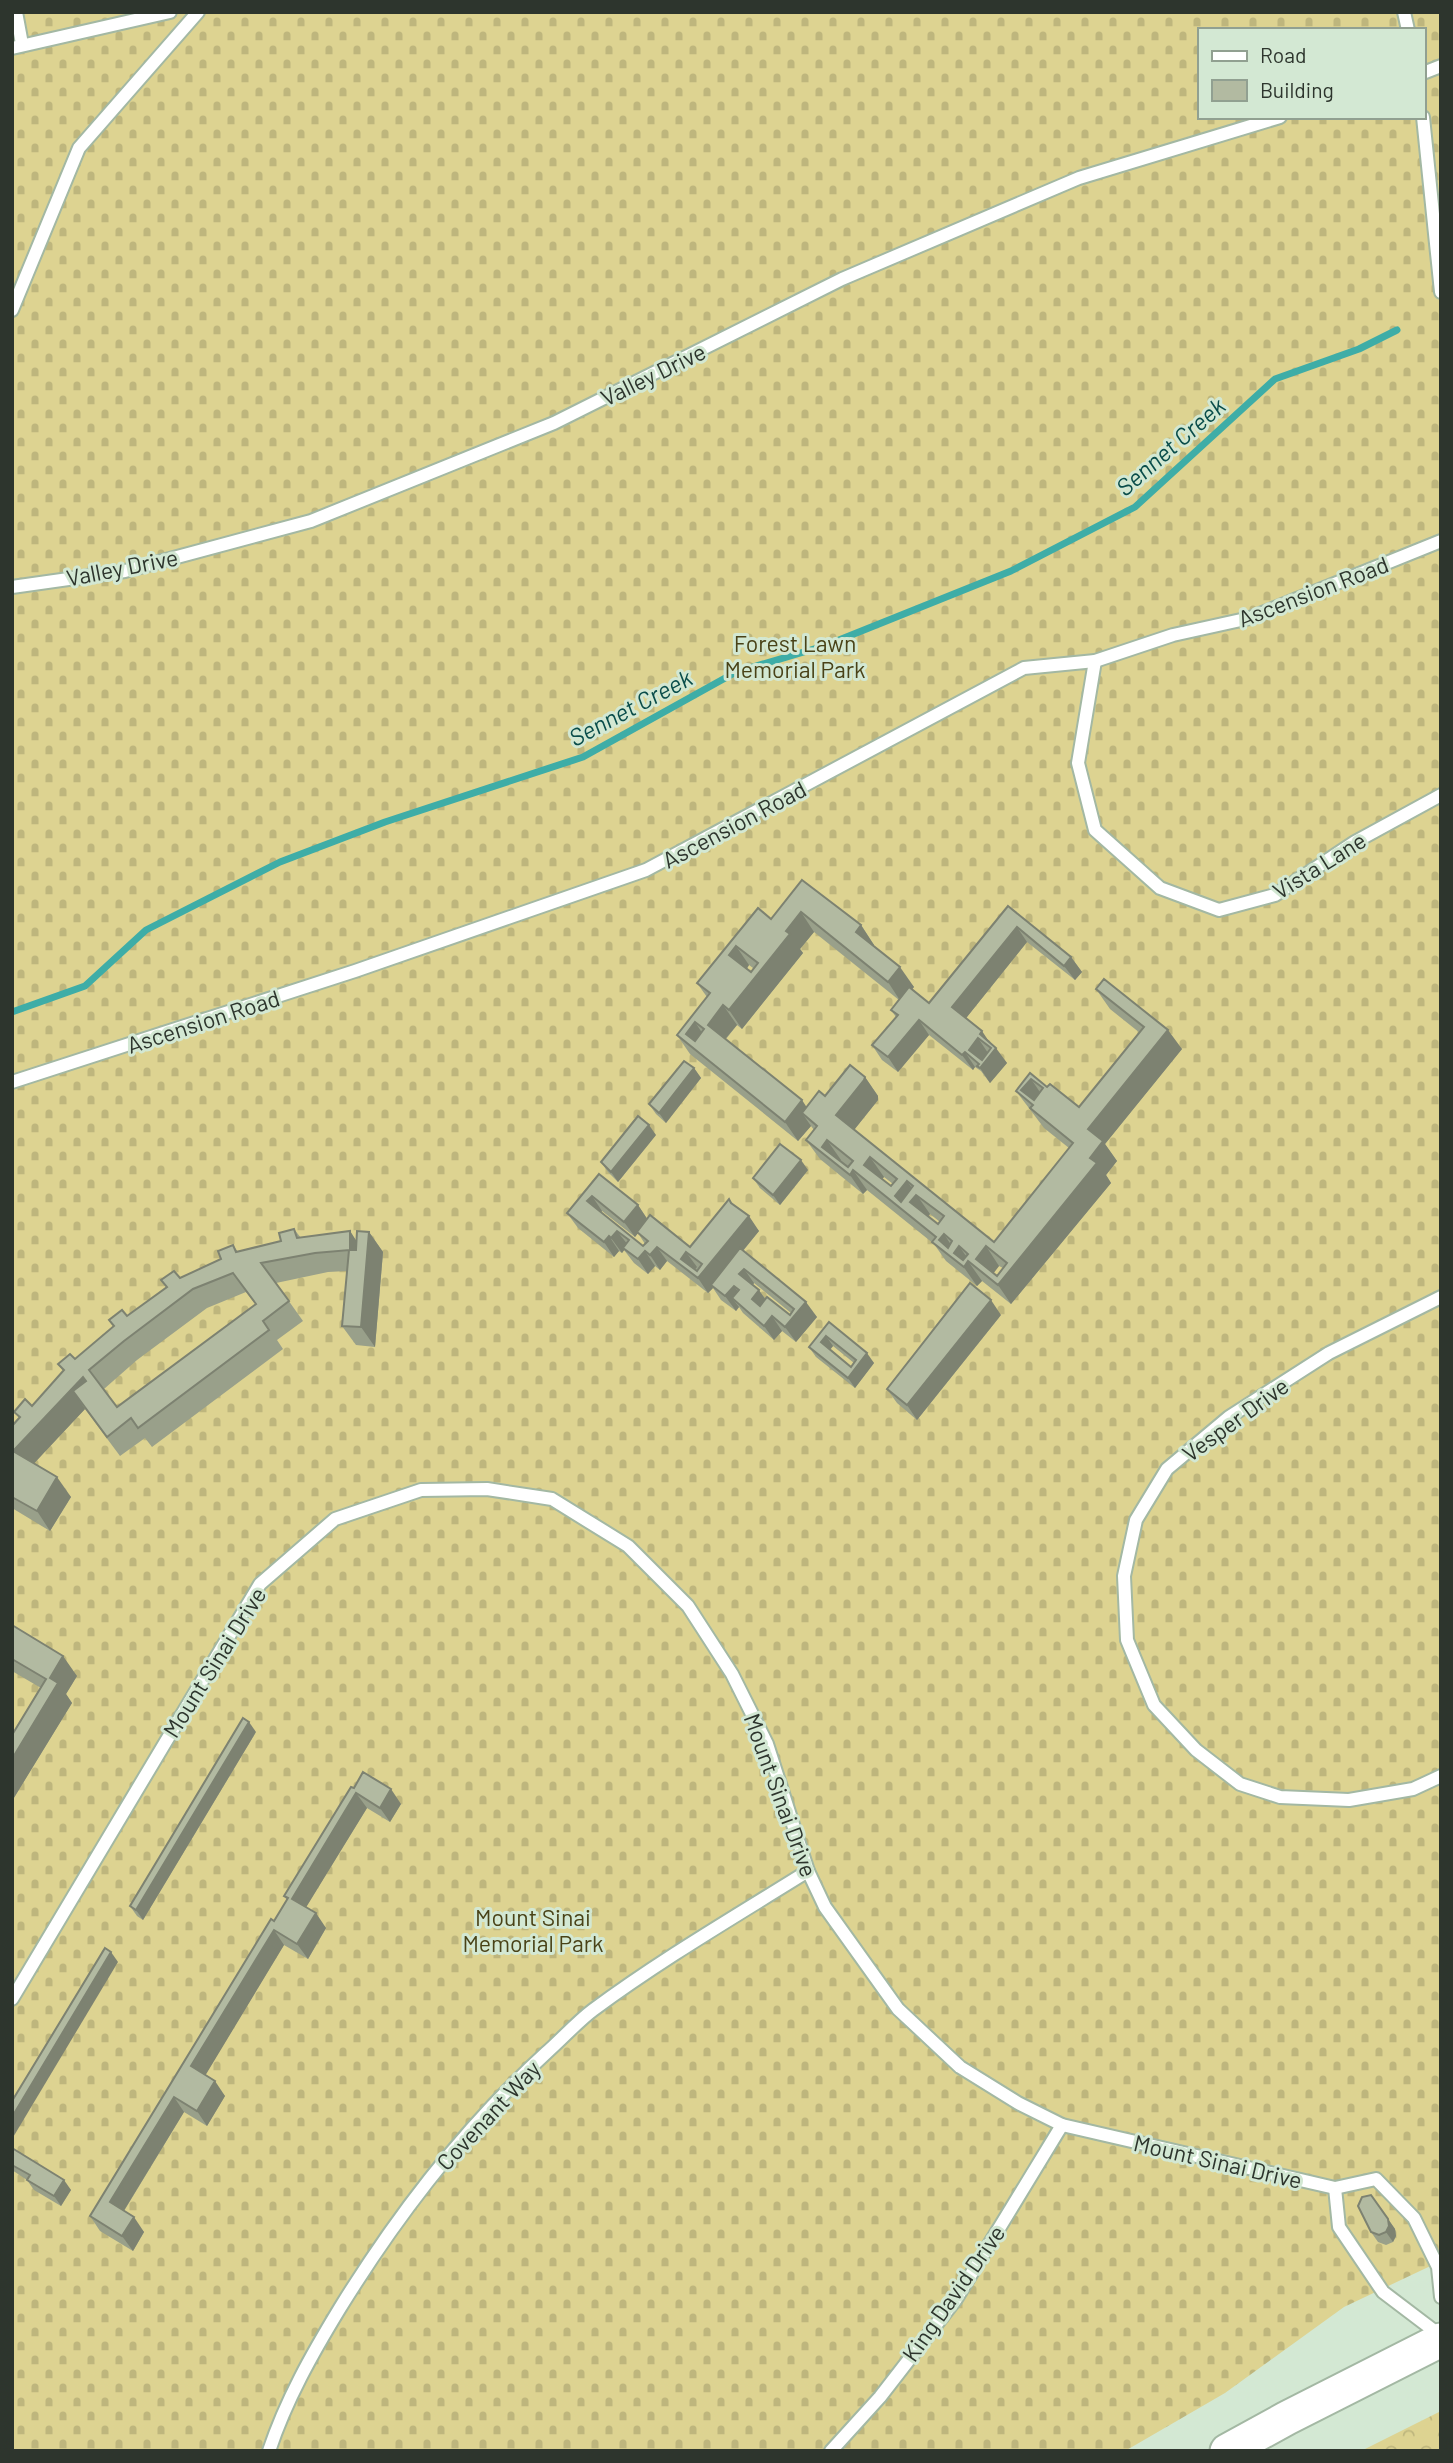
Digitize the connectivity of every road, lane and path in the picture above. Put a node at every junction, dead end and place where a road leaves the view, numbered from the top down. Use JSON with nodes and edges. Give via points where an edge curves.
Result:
{"nodes":[{"id":1,"x":16,"y":12,"type":"edge"},
{"id":2,"x":170,"y":12,"type":"edge"},
{"id":3,"x":198,"y":12,"type":"edge"},
{"id":4,"x":17,"y":46,"type":"edge"},
{"id":5,"x":1273,"y":119,"type":"edge"},
{"id":6,"x":1423,"y":119,"type":"edge"},
{"id":7,"x":1441,"y":292,"type":"edge"},
{"id":8,"x":12,"y":310,"type":"edge"},
{"id":9,"x":1441,"y":541,"type":"edge"},
{"id":10,"x":12,"y":587,"type":"edge"},
{"id":11,"x":1095,"y":661,"type":"junction"},
{"id":12,"x":1441,"y":794,"type":"edge"},
{"id":13,"x":12,"y":1082,"type":"edge"},
{"id":14,"x":1441,"y":1297,"type":"edge"},
{"id":15,"x":1441,"y":1776,"type":"edge"},
{"id":16,"x":807,"y":1871,"type":"junction"},
{"id":17,"x":12,"y":1999,"type":"edge"},
{"id":18,"x":1062,"y":2125,"type":"junction"},
{"id":19,"x":1335,"y":2188,"type":"junction"},
{"id":20,"x":1441,"y":2297,"type":"edge"},
{"id":21,"x":1441,"y":2338,"type":"edge"},
{"id":22,"x":269,"y":2451,"type":"edge"},
{"id":23,"x":831,"y":2451,"type":"edge"},
{"id":24,"x":1227,"y":2451,"type":"edge"}],
"edges":[{"from":1,"to":4,"type":"lane"},
{"from":2,"to":4,"type":"lane"},
{"from":3,"to":8,"type":"lane","via":[[79,148]]},
{"from":5,"to":10,"type":"lane","name":"Valley Drive","via":[[1079,178],[842,279],[554,423],[312,521],[125,571]]},
{"from":6,"to":7,"type":"lane"},
{"from":9,"to":11,"type":"lane","name":"Ascension Road","via":[[1250,618],[1173,635]]},
{"from":11,"to":12,"type":"lane","name":"Vista Lane","via":[[1078,763],[1095,830],[1160,888],[1219,911],[1275,895],[1355,842]]},
{"from":11,"to":13,"type":"lane","name":"Ascension Road","via":[[1024,668],[646,870],[355,971]]},
{"from":14,"to":15,"type":"lane","name":"Vesper Drive","via":[[1329,1353],[1229,1418],[1167,1469],[1136,1520],[1124,1576],[1127,1640],[1154,1705],[1196,1750],[1240,1784],[1280,1797],[1349,1800],[1413,1789]]},
{"from":16,"to":17,"type":"lane","name":"Mount Sinai Drive","via":[[767,1744],[732,1674],[688,1606],[628,1546],[552,1499],[486,1489],[421,1490],[335,1519],[260,1584]]},
{"from":16,"to":18,"type":"lane","name":"Mount Sinai Drive","via":[[825,1907],[898,2009],[960,2067]]},
{"from":16,"to":22,"type":"lane","name":"Covenant Way","via":[[592,2011],[505,2090],[423,2185],[365,2267],[310,2358]]},
{"from":18,"to":19,"type":"lane","name":"Mount Sinai Drive"},
{"from":18,"to":23,"type":"lane","name":"King David Drive","via":[[956,2299],[880,2397]]},
{"from":19,"to":20,"type":"lane","name":"Mount Sinai Drive","via":[[1376,2179],[1414,2218],[1438,2267]]},
{"from":19,"to":21,"type":"lane","name":"Mount Sinai Drive","via":[[1339,2227],[1383,2291]]},
{"from":21,"to":24,"type":"street"}]}
